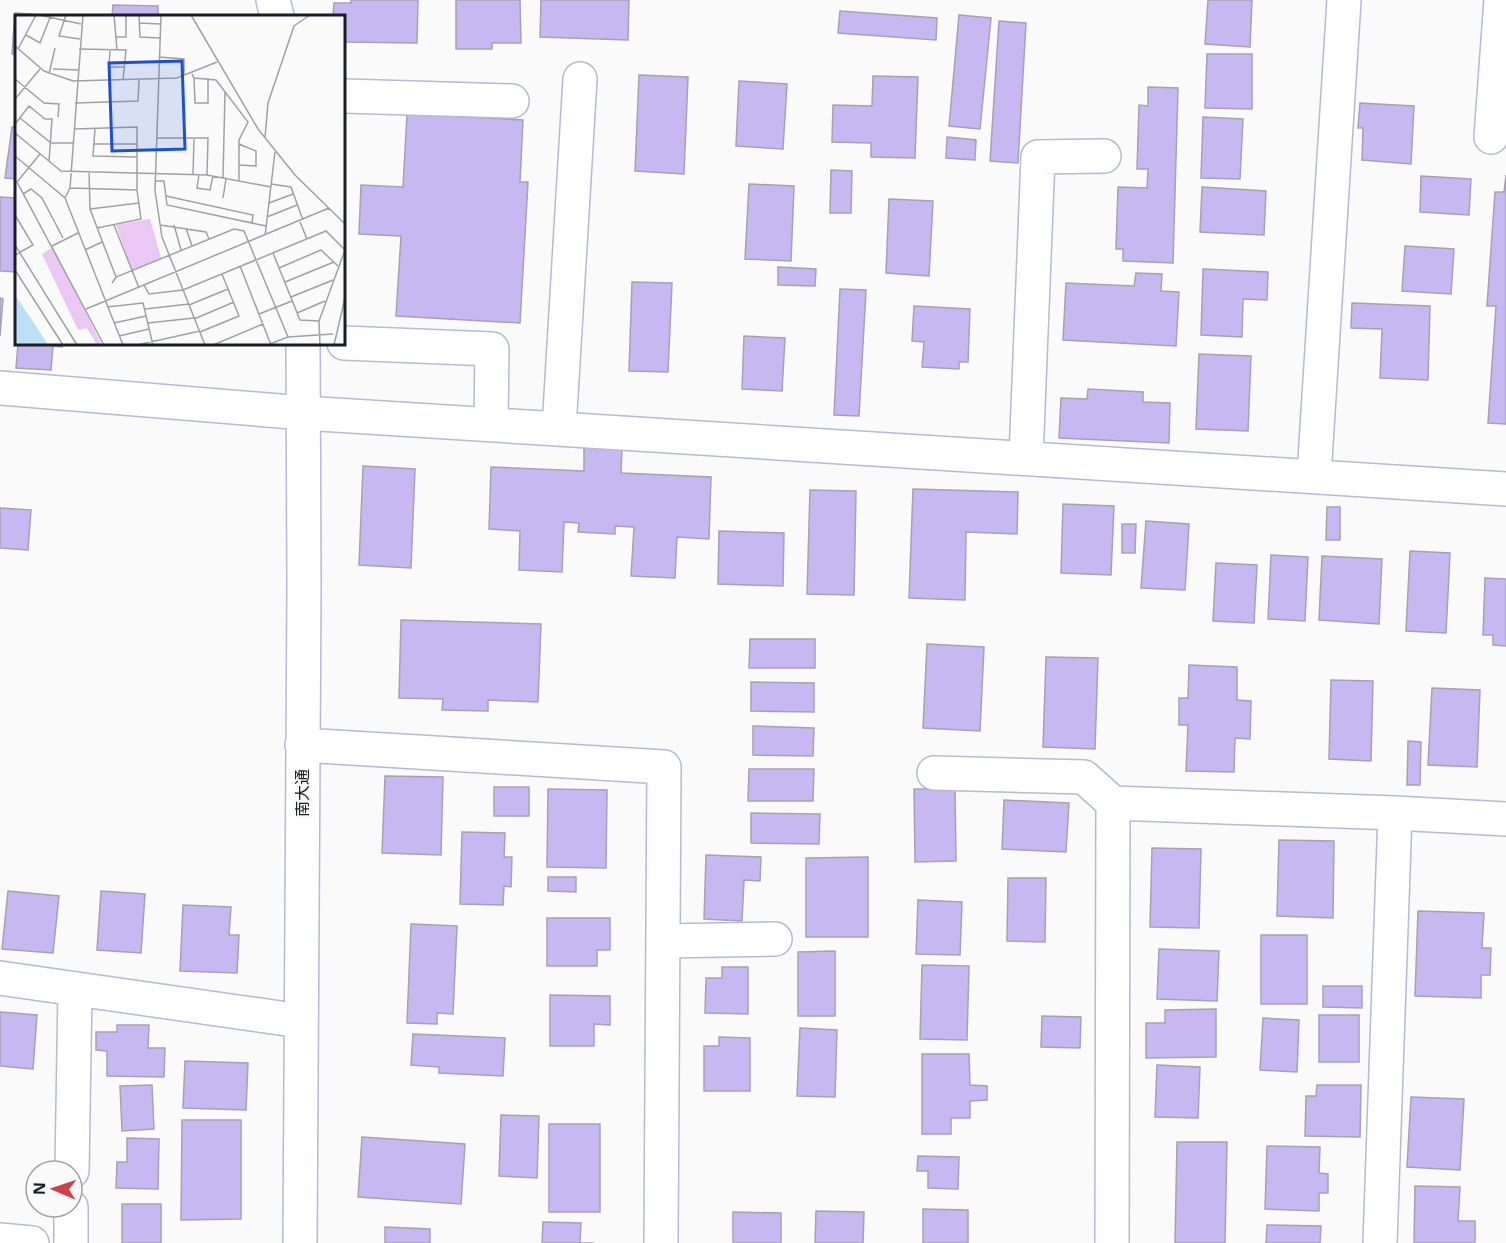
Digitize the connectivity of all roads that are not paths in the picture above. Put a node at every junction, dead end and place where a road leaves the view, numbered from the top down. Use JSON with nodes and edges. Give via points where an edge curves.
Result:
{"nodes":[{"id":1,"x":273,"y":0,"type":"edge"},
{"id":2,"x":1344,"y":0,"type":"edge"},
{"id":3,"x":1501,"y":0,"type":"edge"},
{"id":4,"x":277,"y":15,"type":"edge"},
{"id":5,"x":580,"y":79,"type":"dead end"},
{"id":6,"x":345,"y":96,"type":"edge"},
{"id":7,"x":512,"y":102,"type":"dead end"},
{"id":8,"x":1491,"y":137,"type":"dead end"},
{"id":9,"x":1104,"y":156,"type":"dead end"},
{"id":10,"x":345,"y":343,"type":"edge"},
{"id":11,"x":303,"y":345,"type":"edge"},
{"id":12,"x":0,"y":388,"type":"edge"},
{"id":13,"x":304,"y":413,"type":"junction"},
{"id":14,"x":491,"y":424,"type":"junction"},
{"id":15,"x":559,"y":429,"type":"junction"},
{"id":16,"x":1026,"y":458,"type":"junction"},
{"id":17,"x":1314,"y":476,"type":"junction"},
{"id":18,"x":1506,"y":489,"type":"edge"},
{"id":19,"x":302,"y":745,"type":"junction"},
{"id":20,"x":934,"y":773,"type":"dead end"},
{"id":21,"x":1113,"y":803,"type":"junction"},
{"id":22,"x":1395,"y":813,"type":"junction"},
{"id":23,"x":1506,"y":819,"type":"edge"},
{"id":24,"x":775,"y":939,"type":"dead end"},
{"id":25,"x":663,"y":941,"type":"junction"},
{"id":26,"x":0,"y":978,"type":"edge"},
{"id":27,"x":75,"y":989,"type":"junction"},
{"id":28,"x":301,"y":1021,"type":"junction"},
{"id":29,"x":72,"y":1159,"type":"edge"},
{"id":30,"x":71,"y":1219,"type":"edge"},
{"id":31,"x":0,"y":1240,"type":"edge"},
{"id":32,"x":32,"y":1243,"type":"edge"},
{"id":33,"x":70,"y":1243,"type":"edge"},
{"id":34,"x":300,"y":1243,"type":"edge"},
{"id":35,"x":661,"y":1243,"type":"edge"},
{"id":36,"x":1112,"y":1243,"type":"edge"},
{"id":37,"x":1380,"y":1243,"type":"edge"}],
"edges":[{"from":1,"to":4,"type":"street"},
{"from":2,"to":17,"type":"street"},
{"from":3,"to":8,"type":"street"},
{"from":5,"to":15,"type":"street"},
{"from":6,"to":7,"type":"street"},
{"from":9,"to":16,"type":"street","via":[[1038,157]]},
{"from":10,"to":14,"type":"street","via":[[492,349]]},
{"from":11,"to":13,"type":"street","name":"南大通"},
{"from":12,"to":13,"type":"street"},
{"from":13,"to":14,"type":"street"},
{"from":13,"to":19,"type":"street","name":"南大通"},
{"from":14,"to":15,"type":"street"},
{"from":15,"to":16,"type":"street"},
{"from":16,"to":17,"type":"street"},
{"from":17,"to":18,"type":"street"},
{"from":19,"to":25,"type":"street","via":[[664,767]]},
{"from":19,"to":28,"type":"street","name":"南大通"},
{"from":20,"to":21,"type":"street","via":[[1084,777]]},
{"from":21,"to":22,"type":"street"},
{"from":21,"to":36,"type":"street"},
{"from":22,"to":23,"type":"street"},
{"from":22,"to":37,"type":"street"},
{"from":24,"to":25,"type":"street"},
{"from":25,"to":35,"type":"street"},
{"from":26,"to":27,"type":"street"},
{"from":27,"to":28,"type":"street"},
{"from":27,"to":29,"type":"street"},
{"from":28,"to":34,"type":"street","name":"南大通"},
{"from":30,"to":33,"type":"street"},
{"from":31,"to":32,"type":"street"}]}
